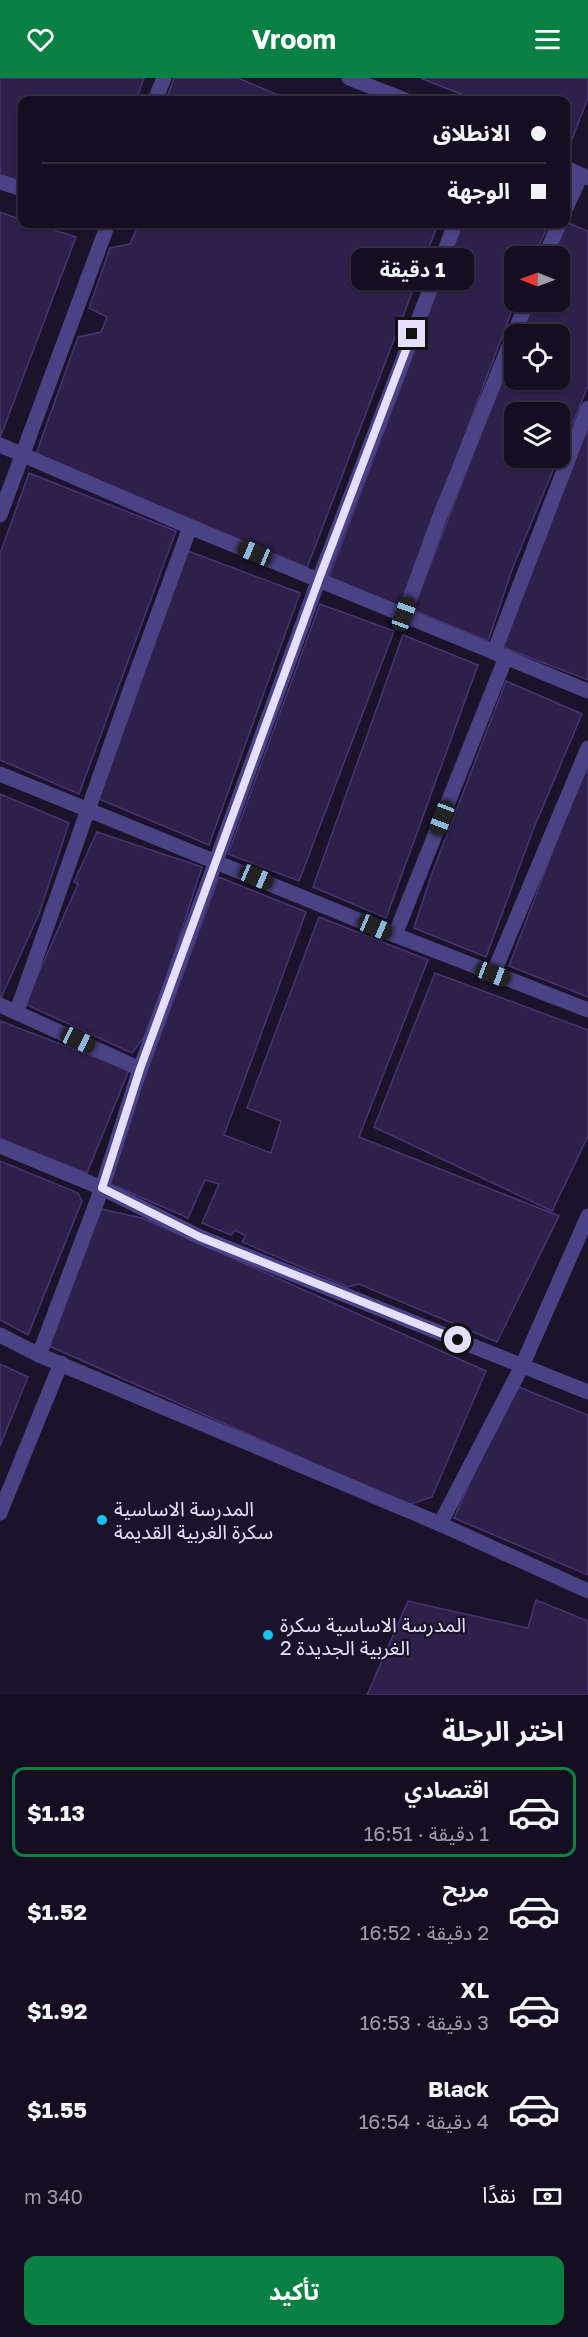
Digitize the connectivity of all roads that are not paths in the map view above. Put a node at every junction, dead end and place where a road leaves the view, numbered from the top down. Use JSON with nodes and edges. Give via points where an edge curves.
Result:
{"nodes":[{"id":1,"x":164,"y":78,"type":"edge"},
{"id":2,"x":349,"y":78,"type":"edge"},
{"id":3,"x":157,"y":96,"type":"edge"},
{"id":4,"x":395,"y":96,"type":"edge"},
{"id":5,"x":570,"y":170,"type":"edge"},
{"id":6,"x":584,"y":176,"type":"edge"},
{"id":7,"x":0,"y":182,"type":"edge"},
{"id":8,"x":18,"y":188,"type":"edge"},
{"id":9,"x":570,"y":201,"type":"edge"},
{"id":10,"x":107,"y":228,"type":"edge"},
{"id":11,"x":453,"y":228,"type":"edge"},
{"id":12,"x":557,"y":228,"type":"edge"},
{"id":13,"x":549,"y":246,"type":"edge"},
{"id":14,"x":523,"y":312,"type":"edge"},
{"id":15,"x":588,"y":408,"type":"edge"},
{"id":16,"x":0,"y":445,"type":"edge"},
{"id":17,"x":22,"y":455,"type":"junction"},
{"id":18,"x":0,"y":515,"type":"edge"},
{"id":19,"x":190,"y":527,"type":"junction"},
{"id":20,"x":319,"y":579,"type":"junction"},
{"id":21,"x":404,"y":614,"type":"junction"},
{"id":22,"x":500,"y":654,"type":"junction"},
{"id":23,"x":588,"y":691,"type":"edge"},
{"id":24,"x":588,"y":748,"type":"edge"},
{"id":25,"x":0,"y":774,"type":"edge"},
{"id":26,"x":87,"y":811,"type":"junction"},
{"id":27,"x":216,"y":861,"type":"junction"},
{"id":28,"x":395,"y":935,"type":"junction"},
{"id":29,"x":493,"y":974,"type":"junction"},
{"id":30,"x":0,"y":1005,"type":"edge"},
{"id":31,"x":588,"y":1010,"type":"edge"},
{"id":32,"x":17,"y":1011,"type":"junction"},
{"id":33,"x":140,"y":1069,"type":"junction"},
{"id":34,"x":0,"y":1146,"type":"edge"},
{"id":35,"x":102,"y":1188,"type":"junction"},
{"id":36,"x":588,"y":1216,"type":"edge"},
{"id":37,"x":0,"y":1335,"type":"edge"},
{"id":38,"x":39,"y":1355,"type":"junction"},
{"id":39,"x":61,"y":1363,"type":"junction"},
{"id":40,"x":522,"y":1366,"type":"junction"},
{"id":41,"x":588,"y":1392,"type":"edge"},
{"id":42,"x":0,"y":1513,"type":"edge"},
{"id":43,"x":440,"y":1524,"type":"junction"},
{"id":44,"x":588,"y":1590,"type":"edge"}],
"edges":[{"from":1,"to":3,"type":"street"},
{"from":2,"to":4,"type":"street"},
{"from":5,"to":6,"type":"street"},
{"from":6,"to":9,"type":"street"},
{"from":7,"to":8,"type":"street"},
{"from":10,"to":17,"type":"street"},
{"from":11,"to":20,"type":"street"},
{"from":12,"to":13,"type":"street"},
{"from":14,"to":21,"type":"street"},
{"from":15,"to":22,"type":"street"},
{"from":16,"to":17,"type":"street"},
{"from":17,"to":18,"type":"street"},
{"from":17,"to":19,"type":"street"},
{"from":19,"to":20,"type":"street"},
{"from":19,"to":26,"type":"street"},
{"from":20,"to":21,"type":"street"},
{"from":20,"to":27,"type":"street"},
{"from":21,"to":22,"type":"street"},
{"from":22,"to":23,"type":"street"},
{"from":22,"to":28,"type":"street"},
{"from":24,"to":29,"type":"street"},
{"from":25,"to":26,"type":"street"},
{"from":26,"to":27,"type":"street"},
{"from":26,"to":32,"type":"street"},
{"from":27,"to":28,"type":"street"},
{"from":27,"to":33,"type":"street"},
{"from":28,"to":29,"type":"street"},
{"from":29,"to":31,"type":"street"},
{"from":30,"to":32,"type":"street"},
{"from":32,"to":33,"type":"street"},
{"from":33,"to":35,"type":"street"},
{"from":34,"to":35,"type":"street"},
{"from":35,"to":38,"type":"street"},
{"from":35,"to":40,"type":"street","via":[[200,1237]]},
{"from":36,"to":40,"type":"street"},
{"from":37,"to":38,"type":"street"},
{"from":38,"to":39,"type":"street"},
{"from":39,"to":42,"type":"street"},
{"from":39,"to":43,"type":"street"},
{"from":40,"to":41,"type":"street"},
{"from":40,"to":43,"type":"street"},
{"from":43,"to":44,"type":"street"}]}
